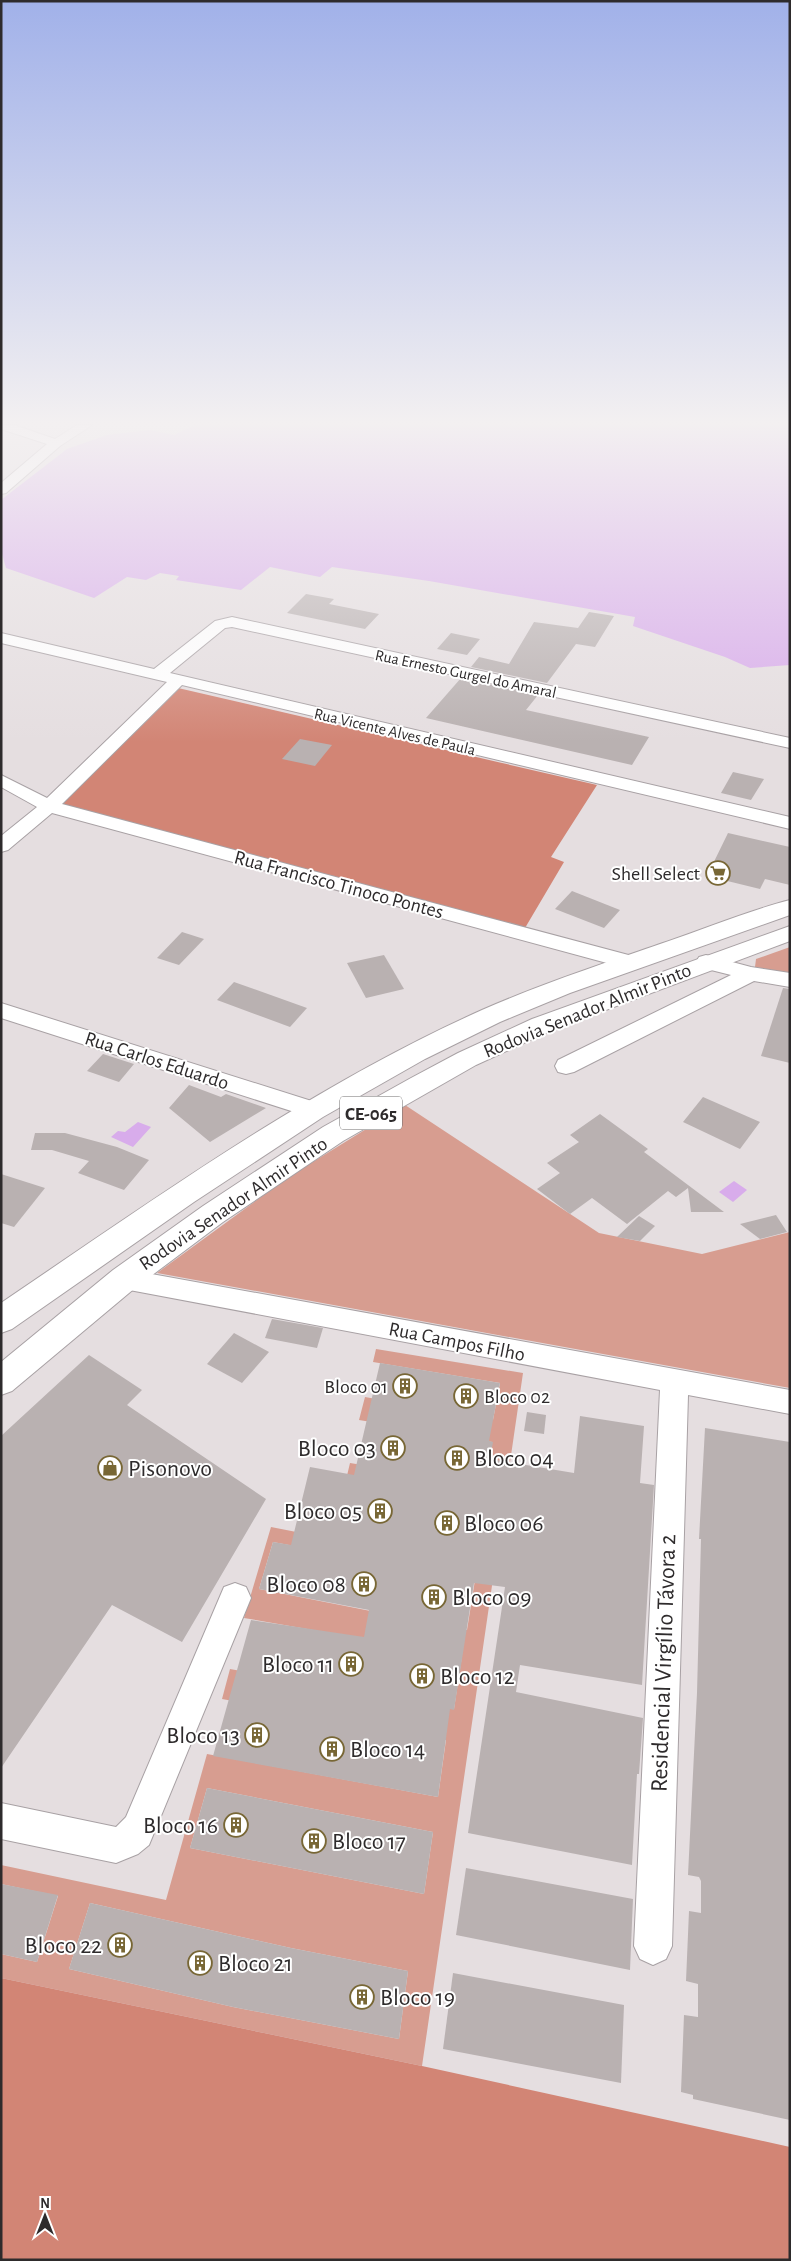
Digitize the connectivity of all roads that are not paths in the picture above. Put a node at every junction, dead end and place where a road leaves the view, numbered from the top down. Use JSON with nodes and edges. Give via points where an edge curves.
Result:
{"nodes":[{"id":1,"x":1,"y":638,"type":"edge"},
{"id":2,"x":158,"y":674,"type":"junction"},
{"id":3,"x":178,"y":680,"type":"junction"},
{"id":4,"x":790,"y":743,"type":"edge"},
{"id":5,"x":1,"y":780,"type":"edge"},
{"id":6,"x":49,"y":806,"type":"junction"},
{"id":7,"x":790,"y":823,"type":"edge"},
{"id":8,"x":1,"y":846,"type":"edge"},
{"id":9,"x":790,"y":906,"type":"edge"},
{"id":10,"x":790,"y":933,"type":"edge"},
{"id":11,"x":629,"y":962,"type":"junction"},
{"id":12,"x":706,"y":962,"type":"junction"},
{"id":13,"x":751,"y":974,"type":"junction"},
{"id":14,"x":790,"y":980,"type":"edge"},
{"id":15,"x":1,"y":1010,"type":"edge"},
{"id":16,"x":566,"y":1066,"type":"dead end"},
{"id":17,"x":313,"y":1110,"type":"junction"},
{"id":18,"x":124,"y":1279,"type":"junction"},
{"id":19,"x":1,"y":1320,"type":"edge"},
{"id":20,"x":1,"y":1381,"type":"edge"},
{"id":21,"x":674,"y":1381,"type":"junction"},
{"id":22,"x":790,"y":1402,"type":"edge"},
{"id":23,"x":234,"y":1598,"type":"dead end"},
{"id":24,"x":1,"y":1822,"type":"edge"},
{"id":25,"x":653,"y":1946,"type":"dead end"}],
"edges":[{"from":1,"to":2,"type":"street","name":"Rua Vicente Alves de Paula"},
{"from":2,"to":3,"type":"street","name":"Rua Vicente Alves de Paula"},
{"from":2,"to":4,"type":"street","name":"Rua Ernesto Gurgel do Amaral","via":[[220,624],[232,622]]},
{"from":3,"to":6,"type":"street"},
{"from":3,"to":7,"type":"street","name":"Rua Vicente Alves de Paula"},
{"from":5,"to":6,"type":"street","name":"Rua Francisco Tinoco Pontes"},
{"from":6,"to":8,"type":"street"},
{"from":6,"to":11,"type":"street","name":"Rua Francisco Tinoco Pontes"},
{"from":9,"to":11,"type":"main road","name":"Rodovia Senador Almir Pinto","number":"CE-065"},
{"from":10,"to":12,"type":"main road","name":"Rodovia Senador Almir Pinto","number":"CE-065"},
{"from":11,"to":17,"type":"main road","name":"Rodovia Senador Almir Pinto","number":"CE-065","via":[[491,1016]]},
{"from":12,"to":13,"type":"street"},
{"from":12,"to":18,"type":"main road","name":"Rodovia Senador Almir Pinto","number":"CE-065","via":[[541,1025],[459,1063],[333,1134],[213,1214]]},
{"from":13,"to":14,"type":"street"},
{"from":13,"to":16,"type":"street"},
{"from":15,"to":17,"type":"street","name":"Rua Carlos Eduardo"},
{"from":17,"to":19,"type":"main road","name":"Rodovia Senador Almir Pinto","number":"CE-065"},
{"from":18,"to":20,"type":"main road","name":"Rodovia Senador Almir Pinto","number":"CE-065"},
{"from":18,"to":21,"type":"street","name":"Rua Campos Filho"},
{"from":21,"to":22,"type":"street","name":"Rua Campos Filho"},
{"from":21,"to":25,"type":"street","name":"Residencial Virgílio Távora 2"},
{"from":23,"to":24,"type":"street","via":[[139,1830],[132,1837],[116,1845]]}]}
